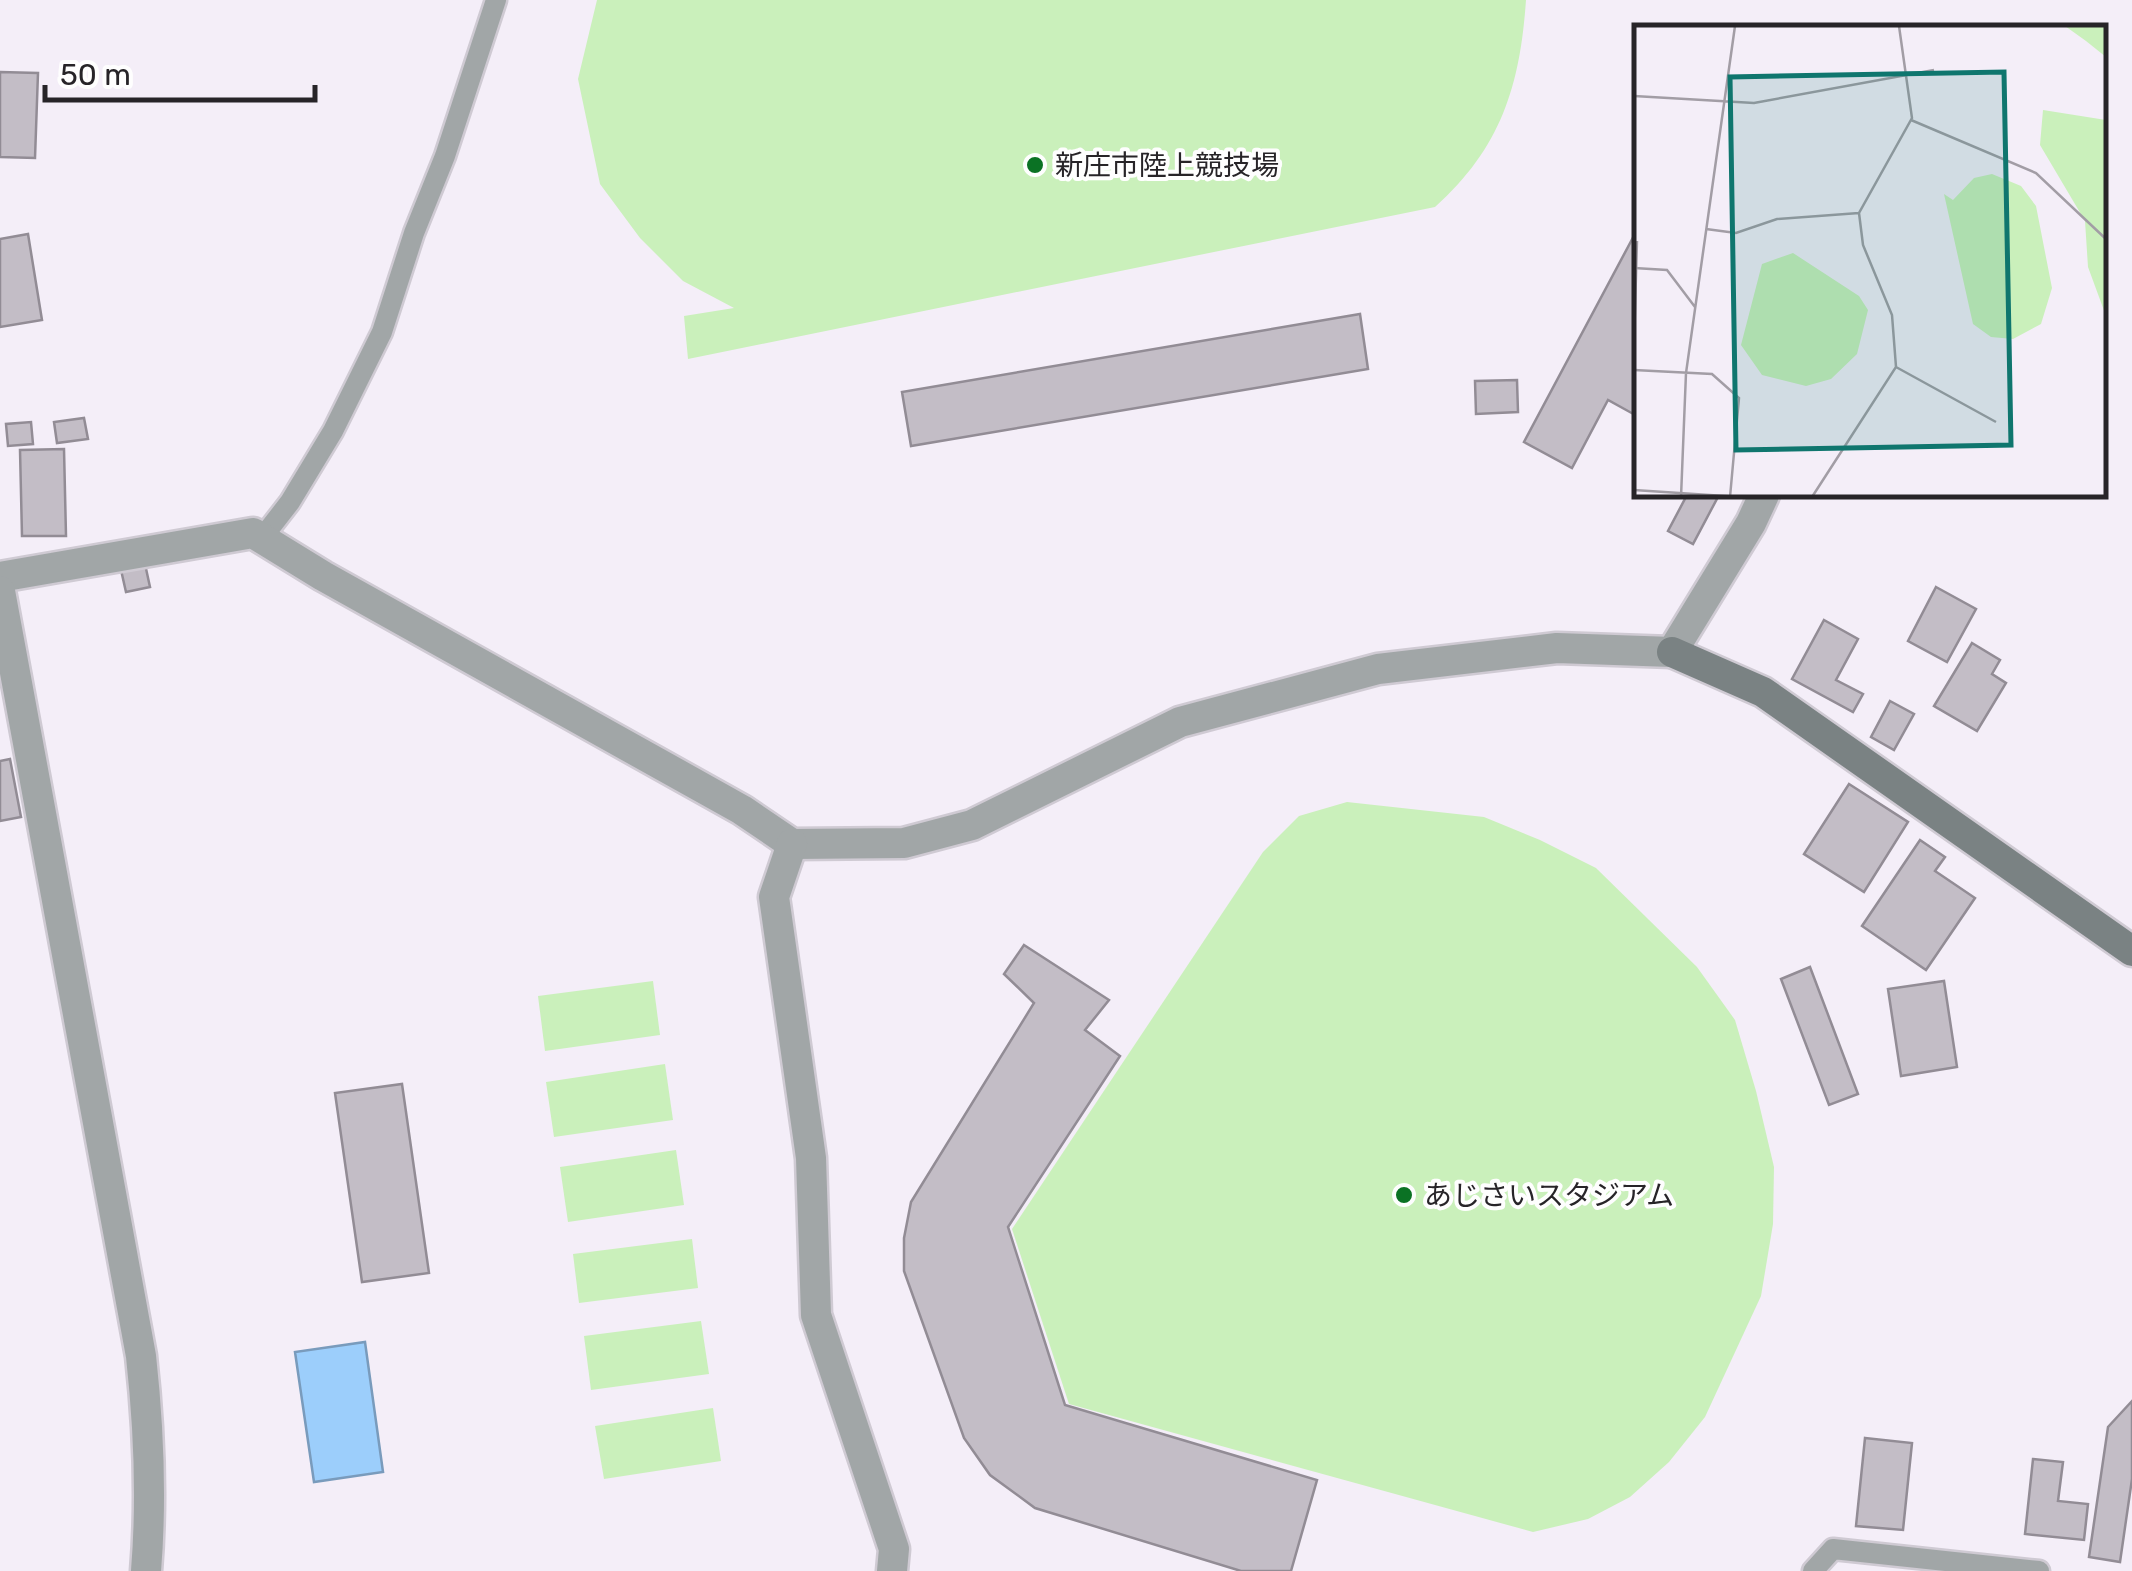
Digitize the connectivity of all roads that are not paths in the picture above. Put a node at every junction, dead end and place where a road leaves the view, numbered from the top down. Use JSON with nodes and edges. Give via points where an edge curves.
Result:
{"nodes":[{"id":1,"x":496,"y":0,"type":"edge"},
{"id":2,"x":1763,"y":498,"type":"edge"},
{"id":3,"x":262,"y":538,"type":"junction"},
{"id":4,"x":0,"y":577,"type":"edge"},
{"id":5,"x":0,"y":590,"type":"edge"},
{"id":6,"x":1672,"y":652,"type":"junction"},
{"id":7,"x":792,"y":844,"type":"junction"},
{"id":8,"x":2132,"y":951,"type":"edge"},
{"id":9,"x":146,"y":1571,"type":"edge"},
{"id":10,"x":892,"y":1571,"type":"edge"},
{"id":11,"x":1813,"y":1571,"type":"edge"},
{"id":12,"x":2039,"y":1571,"type":"edge"}],
"edges":[{"from":1,"to":3,"type":"lane","via":[[382,332],[333,431]]},
{"from":2,"to":6,"type":"street"},
{"from":3,"to":4,"type":"street","via":[[253,533]]},
{"from":3,"to":7,"type":"street"},
{"from":5,"to":9,"type":"street","via":[[141,1356],[150,1434]]},
{"from":6,"to":7,"type":"street","via":[[1556,648],[1378,669],[1180,722],[972,826],[904,843]]},
{"from":6,"to":8,"type":"street","via":[[1763,692]]},
{"from":7,"to":10,"type":"street","via":[[774,897],[811,1158],[816,1315],[894,1548]]},
{"from":11,"to":12,"type":"lane","via":[[1833,1548]]}]}
